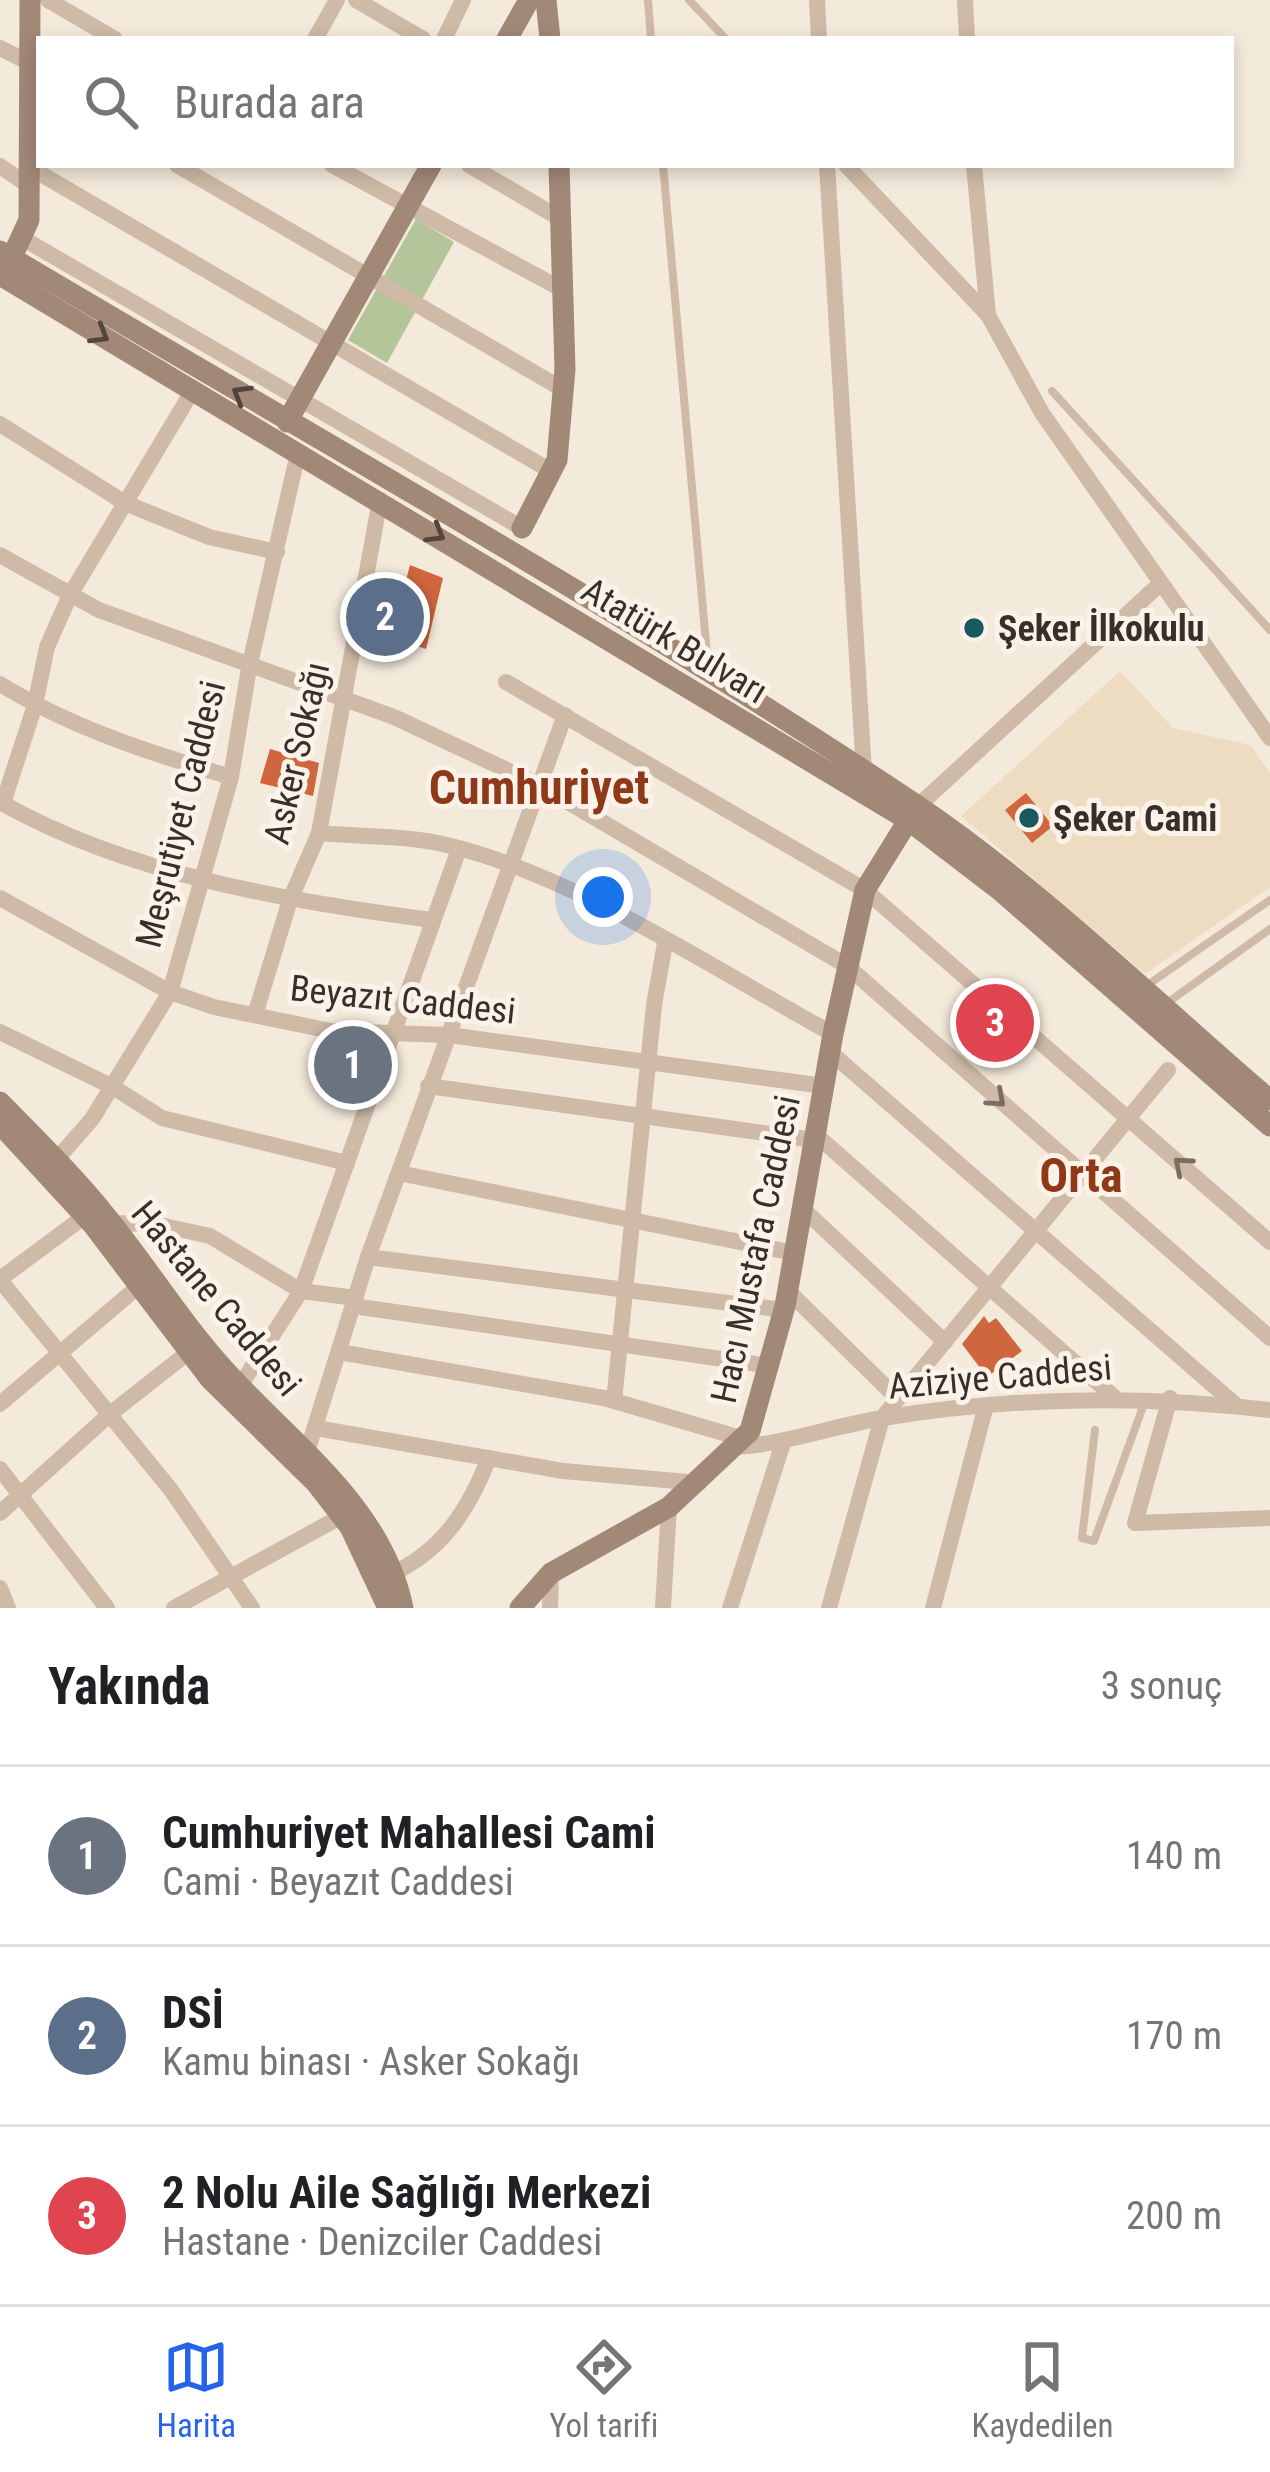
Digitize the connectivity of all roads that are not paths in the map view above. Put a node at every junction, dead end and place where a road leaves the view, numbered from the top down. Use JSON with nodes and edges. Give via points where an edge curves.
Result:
{"nodes":[{"id":1,"x":30,"y":0,"type":"edge"},
{"id":2,"x":48,"y":0,"type":"edge"},
{"id":3,"x":337,"y":0,"type":"edge"},
{"id":4,"x":356,"y":0,"type":"edge"},
{"id":5,"x":463,"y":0,"type":"edge"},
{"id":6,"x":529,"y":0,"type":"edge"},
{"id":7,"x":546,"y":0,"type":"edge"},
{"id":8,"x":648,"y":0,"type":"edge"},
{"id":9,"x":689,"y":0,"type":"edge"},
{"id":10,"x":817,"y":0,"type":"edge"},
{"id":11,"x":965,"y":0,"type":"edge"},
{"id":12,"x":111,"y":36,"type":"edge"},
{"id":13,"x":317,"y":36,"type":"edge"},
{"id":14,"x":418,"y":36,"type":"edge"},
{"id":15,"x":445,"y":36,"type":"edge"},
{"id":16,"x":508,"y":36,"type":"edge"},
{"id":17,"x":550,"y":36,"type":"edge"},
{"id":18,"x":651,"y":36,"type":"edge"},
{"id":19,"x":723,"y":36,"type":"edge"},
{"id":20,"x":819,"y":36,"type":"edge"},
{"id":21,"x":968,"y":36,"type":"edge"},
{"id":22,"x":0,"y":48,"type":"edge"},
{"id":23,"x":33,"y":77,"type":"edge"},
{"id":24,"x":0,"y":166,"type":"edge"},
{"id":25,"x":182,"y":168,"type":"edge"},
{"id":26,"x":337,"y":168,"type":"edge"},
{"id":27,"x":429,"y":168,"type":"edge"},
{"id":28,"x":474,"y":168,"type":"edge"},
{"id":29,"x":559,"y":168,"type":"edge"},
{"id":30,"x":663,"y":168,"type":"edge"},
{"id":31,"x":827,"y":168,"type":"edge"},
{"id":32,"x":849,"y":168,"type":"edge"},
{"id":33,"x":974,"y":168,"type":"edge"},
{"id":34,"x":29,"y":176,"type":"junction"},
{"id":35,"x":405,"y":208,"type":"junction"},
{"id":36,"x":561,"y":219,"type":"junction"},
{"id":37,"x":7,"y":260,"type":"edge"},
{"id":38,"x":369,"y":274,"type":"junction"},
{"id":39,"x":563,"y":290,"type":"junction"},
{"id":40,"x":988,"y":315,"type":"junction"},
{"id":41,"x":331,"y":342,"type":"junction"},
{"id":42,"x":193,"y":390,"type":"junction"},
{"id":43,"x":563,"y":390,"type":"junction"},
{"id":44,"x":1052,"y":391,"type":"dead end"},
{"id":45,"x":299,"y":400,"type":"junction"},
{"id":46,"x":287,"y":422,"type":"junction"},
{"id":47,"x":0,"y":424,"type":"edge"},
{"id":48,"x":298,"y":453,"type":"junction"},
{"id":49,"x":551,"y":471,"type":"junction"},
{"id":50,"x":380,"y":500,"type":"junction"},
{"id":51,"x":125,"y":503,"type":"junction"},
{"id":52,"x":522,"y":528,"type":"joint"},
{"id":53,"x":277,"y":552,"type":"junction"},
{"id":54,"x":0,"y":555,"type":"edge"},
{"id":55,"x":1161,"y":583,"type":"junction"},
{"id":56,"x":70,"y":595,"type":"junction"},
{"id":57,"x":1270,"y":630,"type":"edge"},
{"id":58,"x":249,"y":668,"type":"junction"},
{"id":59,"x":709,"y":674,"type":"junction"},
{"id":60,"x":506,"y":682,"type":"dead end"},
{"id":61,"x":0,"y":684,"type":"edge"},
{"id":62,"x":346,"y":699,"type":"junction"},
{"id":63,"x":35,"y":705,"type":"junction"},
{"id":64,"x":565,"y":715,"type":"junction"},
{"id":65,"x":1270,"y":738,"type":"edge"},
{"id":66,"x":864,"y":772,"type":"junction"},
{"id":67,"x":231,"y":777,"type":"junction"},
{"id":68,"x":542,"y":786,"type":"junction"},
{"id":69,"x":1,"y":802,"type":"edge"},
{"id":70,"x":913,"y":813,"type":"junction"},
{"id":71,"x":319,"y":833,"type":"junction"},
{"id":72,"x":458,"y":849,"type":"junction"},
{"id":73,"x":512,"y":867,"type":"junction"},
{"id":74,"x":202,"y":880,"type":"junction"},
{"id":75,"x":866,"y":890,"type":"junction"},
{"id":76,"x":0,"y":898,"type":"edge"},
{"id":77,"x":290,"y":900,"type":"junction"},
{"id":78,"x":1270,"y":900,"type":"edge"},
{"id":79,"x":432,"y":920,"type":"junction"},
{"id":80,"x":1270,"y":929,"type":"edge"},
{"id":81,"x":665,"y":943,"type":"junction"},
{"id":82,"x":847,"y":965,"type":"junction"},
{"id":83,"x":1140,"y":990,"type":"junction"},
{"id":84,"x":170,"y":992,"type":"junction"},
{"id":85,"x":1161,"y":1008,"type":"junction"},
{"id":86,"x":255,"y":1015,"type":"junction"},
{"id":87,"x":0,"y":1032,"type":"edge"},
{"id":88,"x":395,"y":1033,"type":"junction"},
{"id":89,"x":449,"y":1035,"type":"junction"},
{"id":90,"x":832,"y":1043,"type":"junction"},
{"id":91,"x":650,"y":1060,"type":"junction"},
{"id":92,"x":1168,"y":1070,"type":"dead end"},
{"id":93,"x":428,"y":1086,"type":"junction"},
{"id":94,"x":824,"y":1086,"type":"junction"},
{"id":95,"x":113,"y":1087,"type":"junction"},
{"id":96,"x":0,"y":1102,"type":"edge"},
{"id":97,"x":1267,"y":1111,"type":"edge"},
{"id":98,"x":644,"y":1116,"type":"junction"},
{"id":99,"x":1128,"y":1119,"type":"junction"},
{"id":100,"x":3,"y":1131,"type":"edge"},
{"id":101,"x":815,"y":1137,"type":"junction"},
{"id":102,"x":56,"y":1160,"type":"junction"},
{"id":103,"x":347,"y":1163,"type":"junction"},
{"id":104,"x":399,"y":1173,"type":"junction"},
{"id":105,"x":1082,"y":1175,"type":"junction"},
{"id":106,"x":802,"y":1208,"type":"junction"},
{"id":107,"x":85,"y":1216,"type":"junction"},
{"id":108,"x":634,"y":1218,"type":"junction"},
{"id":109,"x":111,"y":1223,"type":"junction"},
{"id":110,"x":1036,"y":1231,"type":"junction"},
{"id":111,"x":1270,"y":1242,"type":"edge"},
{"id":112,"x":794,"y":1253,"type":"junction"},
{"id":113,"x":368,"y":1257,"type":"junction"},
{"id":114,"x":0,"y":1280,"type":"edge"},
{"id":115,"x":140,"y":1286,"type":"junction"},
{"id":116,"x":991,"y":1286,"type":"junction"},
{"id":117,"x":626,"y":1287,"type":"junction"},
{"id":118,"x":301,"y":1291,"type":"junction"},
{"id":119,"x":786,"y":1300,"type":"junction"},
{"id":120,"x":355,"y":1302,"type":"junction"},
{"id":121,"x":1270,"y":1338,"type":"edge"},
{"id":122,"x":621,"y":1342,"type":"junction"},
{"id":123,"x":945,"y":1342,"type":"junction"},
{"id":124,"x":59,"y":1352,"type":"junction"},
{"id":125,"x":190,"y":1352,"type":"junction"},
{"id":126,"x":339,"y":1352,"type":"junction"},
{"id":127,"x":770,"y":1366,"type":"junction"},
{"id":128,"x":240,"y":1386,"type":"junction"},
{"id":129,"x":1114,"y":1397,"type":"junction"},
{"id":130,"x":1146,"y":1397,"type":"junction"},
{"id":131,"x":1170,"y":1398,"type":"junction"},
{"id":132,"x":898,"y":1399,"type":"junction"},
{"id":133,"x":614,"y":1402,"type":"junction"},
{"id":134,"x":0,"y":1404,"type":"edge"},
{"id":135,"x":1237,"y":1406,"type":"junction"},
{"id":136,"x":985,"y":1409,"type":"junction"},
{"id":137,"x":1270,"y":1410,"type":"edge"},
{"id":138,"x":110,"y":1414,"type":"junction"},
{"id":139,"x":882,"y":1418,"type":"junction"},
{"id":140,"x":316,"y":1428,"type":"junction"},
{"id":141,"x":1095,"y":1430,"type":"dead end"},
{"id":142,"x":741,"y":1443,"type":"junction"},
{"id":143,"x":783,"y":1443,"type":"junction"},
{"id":144,"x":307,"y":1452,"type":"junction"},
{"id":145,"x":489,"y":1458,"type":"junction"},
{"id":146,"x":0,"y":1468,"type":"edge"},
{"id":147,"x":699,"y":1483,"type":"junction"},
{"id":148,"x":9,"y":1502,"type":"edge"},
{"id":149,"x":669,"y":1507,"type":"junction"},
{"id":150,"x":342,"y":1516,"type":"junction"},
{"id":151,"x":1270,"y":1518,"type":"edge"},
{"id":152,"x":550,"y":1573,"type":"junction"},
{"id":153,"x":392,"y":1574,"type":"junction"},
{"id":154,"x":232,"y":1576,"type":"junction"},
{"id":155,"x":0,"y":1588,"type":"edge"},
{"id":156,"x":8,"y":1608,"type":"edge"},
{"id":157,"x":107,"y":1608,"type":"edge"},
{"id":158,"x":174,"y":1608,"type":"edge"},
{"id":159,"x":252,"y":1608,"type":"edge"},
{"id":160,"x":388,"y":1608,"type":"edge"},
{"id":161,"x":403,"y":1608,"type":"edge"},
{"id":162,"x":520,"y":1608,"type":"edge"},
{"id":163,"x":550,"y":1608,"type":"edge"},
{"id":164,"x":663,"y":1608,"type":"edge"},
{"id":165,"x":730,"y":1608,"type":"edge"},
{"id":166,"x":829,"y":1608,"type":"edge"},
{"id":167,"x":933,"y":1608,"type":"edge"}],
"edges":[{"from":1,"to":23,"type":"main road"},
{"from":2,"to":12,"type":"street"},
{"from":3,"to":13,"type":"street"},
{"from":4,"to":14,"type":"street"},
{"from":5,"to":15,"type":"street"},
{"from":6,"to":16,"type":"main road"},
{"from":7,"to":17,"type":"main road"},
{"from":8,"to":18,"type":"lane"},
{"from":9,"to":19,"type":"lane"},
{"from":10,"to":20,"type":"street"},
{"from":11,"to":21,"type":"street"},
{"from":22,"to":23,"type":"street"},
{"from":23,"to":34,"type":"main road"},
{"from":24,"to":34,"type":"street"},
{"from":25,"to":38,"type":"street"},
{"from":26,"to":35,"type":"street"},
{"from":27,"to":35,"type":"main road"},
{"from":28,"to":36,"type":"street"},
{"from":29,"to":36,"type":"main road"},
{"from":30,"to":59,"type":"lane"},
{"from":31,"to":66,"type":"street"},
{"from":32,"to":40,"type":"street"},
{"from":33,"to":40,"type":"street"},
{"from":34,"to":37,"type":"main road","via":[[28,220]]},
{"from":34,"to":41,"type":"street"},
{"from":35,"to":38,"type":"main road"},
{"from":35,"to":39,"type":"street"},
{"from":36,"to":39,"type":"main road"},
{"from":37,"to":42,"type":"main road","name":"Atatürk Bulvarı","one_way":true},
{"from":37,"to":45,"type":"street"},
{"from":46,"to":37,"type":"main road","name":"Atatürk Bulvarı","one_way":true},
{"from":38,"to":41,"type":"main road"},
{"from":38,"to":43,"type":"street"},
{"from":39,"to":43,"type":"main road"},
{"from":40,"to":55,"type":"street","via":[[1042,413]]},
{"from":41,"to":45,"type":"main road"},
{"from":41,"to":49,"type":"street"},
{"from":42,"to":48,"type":"main road","name":"Atatürk Bulvarı"},
{"from":42,"to":51,"type":"street"},
{"from":43,"to":49,"type":"main road"},
{"from":44,"to":57,"type":"lane"},
{"from":45,"to":46,"type":"main road"},
{"from":45,"to":52,"type":"street"},
{"from":46,"to":59,"type":"main road","name":"Atatürk Bulvarı"},
{"from":47,"to":51,"type":"street"},
{"from":48,"to":50,"type":"main road","name":"Atatürk Bulvarı"},
{"from":48,"to":53,"type":"street","name":"Meşrutiyet Caddesi"},
{"from":49,"to":52,"type":"main road"},
{"from":50,"to":62,"type":"street","name":"Asker Sokağı"},
{"from":50,"to":70,"type":"main road","name":"Atatürk Bulvarı","one_way":true},
{"from":51,"to":53,"type":"street","via":[[208,537]]},
{"from":51,"to":56,"type":"street"},
{"from":53,"to":58,"type":"street","name":"Meşrutiyet Caddesi"},
{"from":54,"to":56,"type":"street"},
{"from":55,"to":65,"type":"street"},
{"from":55,"to":70,"type":"street"},
{"from":56,"to":58,"type":"street"},
{"from":56,"to":63,"type":"street","via":[[47,647]]},
{"from":58,"to":62,"type":"street"},
{"from":58,"to":67,"type":"street","name":"Meşrutiyet Caddesi"},
{"from":59,"to":66,"type":"main road","name":"Atatürk Bulvarı"},
{"from":60,"to":64,"type":"street"},
{"from":61,"to":63,"type":"street"},
{"from":62,"to":68,"type":"street"},
{"from":62,"to":71,"type":"street","name":"Asker Sokağı"},
{"from":63,"to":67,"type":"street","via":[[138,750]]},
{"from":63,"to":69,"type":"street"},
{"from":64,"to":68,"type":"street"},
{"from":64,"to":75,"type":"street"},
{"from":66,"to":70,"type":"main road","name":"Atatürk Bulvarı"},
{"from":67,"to":74,"type":"street","name":"Meşrutiyet Caddesi"},
{"from":68,"to":73,"type":"street"},
{"from":68,"to":82,"type":"street"},
{"from":69,"to":74,"type":"street","via":[[47,828]]},
{"from":70,"to":75,"type":"main road","name":"Hacı Mustafa Caddesi"},
{"from":70,"to":83,"type":"main road","name":"Atatürk Bulvarı","via":[[1011,878]]},
{"from":70,"to":97,"type":"main road","name":"Atatürk Bulvarı"},
{"from":71,"to":72,"type":"street"},
{"from":71,"to":77,"type":"street","name":"Asker Sokağı"},
{"from":72,"to":73,"type":"street"},
{"from":72,"to":79,"type":"street"},
{"from":73,"to":81,"type":"street"},
{"from":73,"to":89,"type":"street"},
{"from":74,"to":77,"type":"street"},
{"from":74,"to":84,"type":"street","name":"Meşrutiyet Caddesi"},
{"from":75,"to":82,"type":"main road","name":"Hacı Mustafa Caddesi"},
{"from":75,"to":99,"type":"street"},
{"from":76,"to":84,"type":"street","name":"Beyazıt Caddesi"},
{"from":77,"to":79,"type":"street"},
{"from":77,"to":86,"type":"street","name":"Asker Sokağı"},
{"from":78,"to":83,"type":"lane"},
{"from":79,"to":88,"type":"street"},
{"from":80,"to":85,"type":"lane"},
{"from":81,"to":90,"type":"street"},
{"from":81,"to":91,"type":"street"},
{"from":82,"to":90,"type":"main road","name":"Hacı Mustafa Caddesi"},
{"from":82,"to":105,"type":"street","one_way":true},
{"from":83,"to":85,"type":"main road","name":"Atatürk Bulvarı"},
{"from":84,"to":86,"type":"street","name":"Beyazıt Caddesi"},
{"from":84,"to":95,"type":"street","name":"Meşrutiyet Caddesi"},
{"from":85,"to":97,"type":"main road","name":"Atatürk Bulvarı"},
{"from":86,"to":88,"type":"street","name":"Beyazıt Caddesi"},
{"from":87,"to":95,"type":"street"},
{"from":88,"to":89,"type":"street","name":"Beyazıt Caddesi"},
{"from":88,"to":103,"type":"street"},
{"from":89,"to":91,"type":"street","name":"Beyazıt Caddesi"},
{"from":89,"to":93,"type":"street"},
{"from":90,"to":94,"type":"main road","name":"Hacı Mustafa Caddesi"},
{"from":90,"to":110,"type":"street"},
{"from":91,"to":94,"type":"street","name":"Beyazıt Caddesi"},
{"from":91,"to":98,"type":"street"},
{"from":92,"to":99,"type":"street"},
{"from":93,"to":98,"type":"street"},
{"from":93,"to":104,"type":"street"},
{"from":94,"to":101,"type":"main road","name":"Hacı Mustafa Caddesi"},
{"from":95,"to":102,"type":"street","name":"Meşrutiyet Caddesi"},
{"from":95,"to":103,"type":"street","via":[[162,1118]]},
{"from":96,"to":102,"type":"main road","name":"Hastane Caddesi"},
{"from":98,"to":101,"type":"street"},
{"from":98,"to":108,"type":"street"},
{"from":99,"to":105,"type":"street"},
{"from":111,"to":99,"type":"street","one_way":true},
{"from":100,"to":107,"type":"main road","name":"Hastane Caddesi"},
{"from":101,"to":106,"type":"main road","name":"Hacı Mustafa Caddesi"},
{"from":101,"to":116,"type":"street"},
{"from":102,"to":109,"type":"main road","name":"Hastane Caddesi"},
{"from":103,"to":118,"type":"street"},
{"from":104,"to":108,"type":"street"},
{"from":104,"to":113,"type":"street"},
{"from":105,"to":110,"type":"street"},
{"from":105,"to":121,"type":"street"},
{"from":106,"to":112,"type":"main road","name":"Hacı Mustafa Caddesi"},
{"from":106,"to":123,"type":"street"},
{"from":107,"to":114,"type":"street"},
{"from":107,"to":115,"type":"main road","name":"Hastane Caddesi"},
{"from":108,"to":112,"type":"street"},
{"from":108,"to":117,"type":"street"},
{"from":109,"to":118,"type":"street","via":[[210,1236]]},
{"from":109,"to":128,"type":"main road","name":"Hastane Caddesi"},
{"from":110,"to":116,"type":"street"},
{"from":110,"to":135,"type":"street"},
{"from":112,"to":119,"type":"main road","name":"Hacı Mustafa Caddesi"},
{"from":113,"to":117,"type":"street"},
{"from":113,"to":120,"type":"street"},
{"from":114,"to":124,"type":"street"},
{"from":115,"to":124,"type":"street"},
{"from":115,"to":125,"type":"main road","name":"Hastane Caddesi"},
{"from":116,"to":123,"type":"street"},
{"from":116,"to":129,"type":"street"},
{"from":117,"to":119,"type":"street"},
{"from":117,"to":122,"type":"street"},
{"from":118,"to":120,"type":"street"},
{"from":118,"to":128,"type":"street"},
{"from":119,"to":127,"type":"main road","name":"Hacı Mustafa Caddesi"},
{"from":119,"to":132,"type":"street"},
{"from":120,"to":122,"type":"street"},
{"from":120,"to":126,"type":"street"},
{"from":122,"to":127,"type":"street"},
{"from":122,"to":133,"type":"street"},
{"from":123,"to":132,"type":"street"},
{"from":124,"to":134,"type":"street"},
{"from":124,"to":138,"type":"street"},
{"from":125,"to":138,"type":"street"},
{"from":125,"to":150,"type":"main road","name":"Hastane Caddesi"},
{"from":126,"to":133,"type":"street"},
{"from":126,"to":140,"type":"street"},
{"from":127,"to":142,"type":"main road","name":"Hacı Mustafa Caddesi"},
{"from":128,"to":144,"type":"main road","name":"Hastane Caddesi"},
{"from":129,"to":130,"type":"street","name":"Aziziye Caddesi"},
{"from":129,"to":136,"type":"street","name":"Aziziye Caddesi"},
{"from":130,"to":131,"type":"street","name":"Aziziye Caddesi"},
{"from":130,"to":141,"type":"lane","via":[[1094,1540],[1082,1538]]},
{"from":131,"to":135,"type":"street","name":"Aziziye Caddesi"},
{"from":131,"to":151,"type":"street","via":[[1136,1522]]},
{"from":132,"to":139,"type":"street"},
{"from":133,"to":142,"type":"street"},
{"from":135,"to":137,"type":"street","name":"Aziziye Caddesi"},
{"from":136,"to":139,"type":"street","name":"Aziziye Caddesi"},
{"from":136,"to":167,"type":"street"},
{"from":138,"to":148,"type":"street"},
{"from":138,"to":154,"type":"street"},
{"from":139,"to":143,"type":"street","name":"Aziziye Caddesi"},
{"from":139,"to":166,"type":"street"},
{"from":140,"to":144,"type":"street"},
{"from":140,"to":145,"type":"street"},
{"from":142,"to":143,"type":"street","name":"Aziziye Caddesi"},
{"from":142,"to":147,"type":"main road","name":"Hacı Mustafa Caddesi"},
{"from":143,"to":165,"type":"street"},
{"from":144,"to":153,"type":"main road","name":"Hastane Caddesi","via":[[363,1518]]},
{"from":145,"to":147,"type":"street"},
{"from":145,"to":153,"type":"street","via":[[438,1544]]},
{"from":146,"to":148,"type":"street"},
{"from":147,"to":149,"type":"main road","name":"Hacı Mustafa Caddesi"},
{"from":148,"to":157,"type":"street"},
{"from":149,"to":152,"type":"main road","name":"Hacı Mustafa Caddesi"},
{"from":149,"to":164,"type":"street"},
{"from":150,"to":154,"type":"street"},
{"from":150,"to":160,"type":"main road","name":"Hastane Caddesi"},
{"from":152,"to":162,"type":"main road","name":"Hacı Mustafa Caddesi"},
{"from":152,"to":163,"type":"street"},
{"from":153,"to":161,"type":"main road","name":"Hastane Caddesi"},
{"from":154,"to":158,"type":"street"},
{"from":154,"to":159,"type":"street"},
{"from":155,"to":156,"type":"street"}]}
